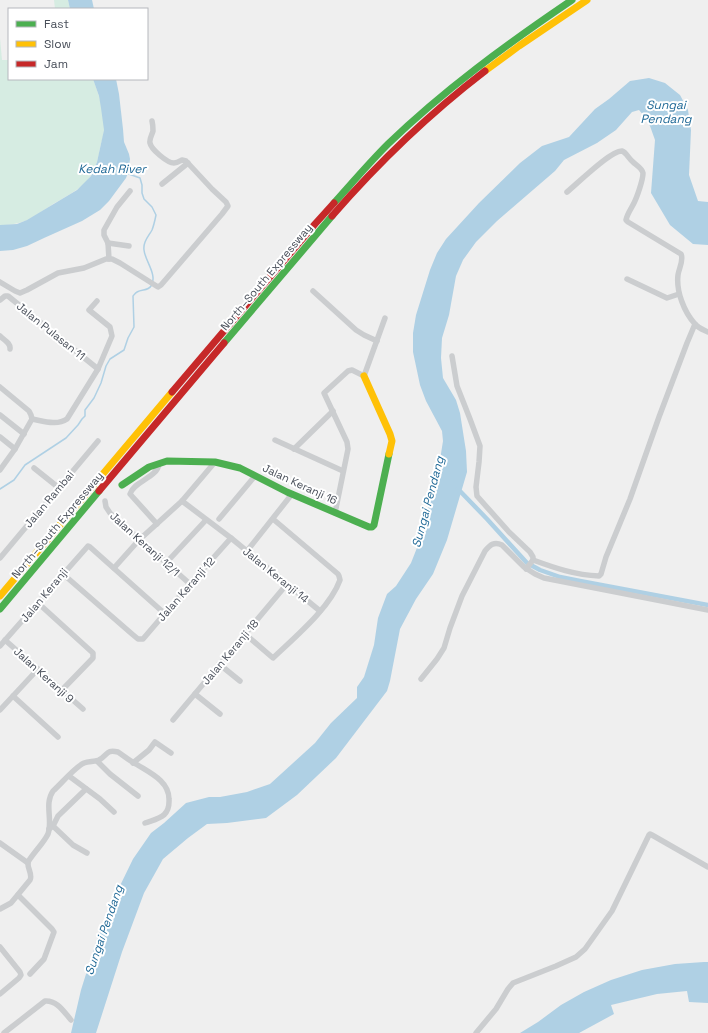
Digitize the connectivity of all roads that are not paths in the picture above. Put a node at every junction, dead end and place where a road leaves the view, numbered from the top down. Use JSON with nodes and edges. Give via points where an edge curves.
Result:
{"nodes":[{"id":1,"x":572,"y":0,"type":"edge"},
{"id":2,"x":587,"y":0,"type":"edge"},
{"id":3,"x":152,"y":121,"type":"dead end"},
{"id":4,"x":188,"y":163,"type":"junction"},
{"id":5,"x":162,"y":184,"type":"dead end"},
{"id":6,"x":130,"y":191,"type":"dead end"},
{"id":7,"x":567,"y":192,"type":"dead end"},
{"id":8,"x":108,"y":243,"type":"junction"},
{"id":9,"x":129,"y":246,"type":"dead end"},
{"id":10,"x":109,"y":259,"type":"junction"},
{"id":11,"x":627,"y":279,"type":"dead end"},
{"id":12,"x":0,"y":282,"type":"edge"},
{"id":13,"x":313,"y":292,"type":"dead end"},
{"id":14,"x":679,"y":294,"type":"junction"},
{"id":15,"x":1,"y":299,"type":"edge"},
{"id":16,"x":97,"y":301,"type":"dead end"},
{"id":17,"x":385,"y":318,"type":"dead end"},
{"id":18,"x":695,"y":324,"type":"junction"},
{"id":19,"x":708,"y":332,"type":"edge"},
{"id":20,"x":0,"y":336,"type":"edge"},
{"id":21,"x":376,"y":341,"type":"junction"},
{"id":22,"x":10,"y":349,"type":"dead end"},
{"id":23,"x":452,"y":356,"type":"dead end"},
{"id":24,"x":98,"y":369,"type":"junction"},
{"id":25,"x":364,"y":376,"type":"junction"},
{"id":26,"x":0,"y":387,"type":"edge"},
{"id":27,"x":333,"y":411,"type":"junction"},
{"id":28,"x":0,"y":414,"type":"edge"},
{"id":29,"x":32,"y":419,"type":"junction"},
{"id":30,"x":24,"y":434,"type":"junction"},
{"id":31,"x":0,"y":437,"type":"edge"},
{"id":32,"x":98,"y":440,"type":"dead end"},
{"id":33,"x":275,"y":440,"type":"dead end"},
{"id":34,"x":15,"y":449,"type":"junction"},
{"id":35,"x":294,"y":449,"type":"junction"},
{"id":36,"x":215,"y":462,"type":"junction"},
{"id":37,"x":159,"y":464,"type":"junction"},
{"id":38,"x":34,"y":468,"type":"dead end"},
{"id":39,"x":0,"y":470,"type":"edge"},
{"id":40,"x":343,"y":471,"type":"junction"},
{"id":41,"x":255,"y":476,"type":"junction"},
{"id":42,"x":122,"y":485,"type":"dead end"},
{"id":43,"x":59,"y":488,"type":"junction"},
{"id":44,"x":292,"y":494,"type":"junction"},
{"id":45,"x":105,"y":501,"type":"dead end"},
{"id":46,"x":182,"y":501,"type":"junction"},
{"id":47,"x":335,"y":513,"type":"junction"},
{"id":48,"x":219,"y":519,"type":"dead end"},
{"id":49,"x":273,"y":519,"type":"junction"},
{"id":50,"x":206,"y":520,"type":"junction"},
{"id":51,"x":157,"y":524,"type":"junction"},
{"id":52,"x":231,"y":538,"type":"junction"},
{"id":53,"x":139,"y":540,"type":"junction"},
{"id":54,"x":247,"y":551,"type":"junction"},
{"id":55,"x":0,"y":558,"type":"edge"},
{"id":56,"x":166,"y":563,"type":"junction"},
{"id":57,"x":530,"y":564,"type":"junction"},
{"id":58,"x":114,"y":568,"type":"junction"},
{"id":59,"x":62,"y":574,"type":"junction"},
{"id":60,"x":190,"y":584,"type":"junction"},
{"id":61,"x":287,"y":584,"type":"junction"},
{"id":62,"x":0,"y":596,"type":"edge"},
{"id":63,"x":38,"y":603,"type":"junction"},
{"id":64,"x":0,"y":609,"type":"edge"},
{"id":65,"x":708,"y":610,"type":"edge"},
{"id":66,"x":320,"y":611,"type":"junction"},
{"id":67,"x":164,"y":613,"type":"junction"},
{"id":68,"x":245,"y":634,"type":"junction"},
{"id":69,"x":5,"y":640,"type":"junction"},
{"id":70,"x":0,"y":646,"type":"edge"},
{"id":71,"x":219,"y":664,"type":"junction"},
{"id":72,"x":38,"y":669,"type":"junction"},
{"id":73,"x":421,"y":679,"type":"dead end"},
{"id":74,"x":240,"y":681,"type":"dead end"},
{"id":75,"x":62,"y":690,"type":"junction"},
{"id":76,"x":194,"y":694,"type":"junction"},
{"id":77,"x":13,"y":696,"type":"junction"},
{"id":78,"x":83,"y":709,"type":"dead end"},
{"id":79,"x":0,"y":710,"type":"edge"},
{"id":80,"x":220,"y":714,"type":"dead end"},
{"id":81,"x":173,"y":720,"type":"dead end"},
{"id":82,"x":58,"y":737,"type":"dead end"},
{"id":83,"x":171,"y":753,"type":"dead end"},
{"id":84,"x":97,"y":761,"type":"junction"},
{"id":85,"x":133,"y":763,"type":"junction"},
{"id":86,"x":69,"y":776,"type":"junction"},
{"id":87,"x":86,"y":789,"type":"junction"},
{"id":88,"x":138,"y":796,"type":"dead end"},
{"id":89,"x":114,"y":812,"type":"dead end"},
{"id":90,"x":145,"y":823,"type":"dead end"},
{"id":91,"x":51,"y":827,"type":"junction"},
{"id":92,"x":0,"y":843,"type":"edge"},
{"id":93,"x":87,"y":854,"type":"dead end"},
{"id":94,"x":28,"y":863,"type":"junction"},
{"id":95,"x":708,"y":867,"type":"edge"},
{"id":96,"x":18,"y":894,"type":"junction"},
{"id":97,"x":0,"y":909,"type":"edge"},
{"id":98,"x":0,"y":948,"type":"edge"},
{"id":99,"x":30,"y":974,"type":"dead end"},
{"id":100,"x":0,"y":994,"type":"edge"},
{"id":101,"x":71,"y":1020,"type":"dead end"},
{"id":102,"x":4,"y":1033,"type":"edge"},
{"id":103,"x":476,"y":1033,"type":"edge"}],
"edges":[{"from":1,"to":62,"type":"main road","name":"North–South Expressway","via":[[473,70],[387,145],[311,228]]},
{"from":2,"to":64,"type":"main road","name":"North–South Expressway","via":[[471,82],[389,154],[254,307]]},
{"from":3,"to":4,"type":"street","via":[[152,147],[169,162],[184,160]]},
{"from":4,"to":5,"type":"street"},
{"from":4,"to":10,"type":"street","via":[[228,207],[158,287]]},
{"from":6,"to":8,"type":"street","via":[[104,230]]},
{"from":7,"to":14,"type":"street","via":[[610,156],[624,153],[642,172],[638,195],[626,220],[682,254],[678,278]]},
{"from":8,"to":9,"type":"street"},
{"from":8,"to":10,"type":"street"},
{"from":10,"to":12,"type":"street","via":[[84,268],[58,273],[20,292],[15,292]]},
{"from":11,"to":14,"type":"street","via":[[667,298]]},
{"from":13,"to":21,"type":"street","via":[[356,330]]},
{"from":14,"to":18,"type":"street"},
{"from":15,"to":24,"type":"street","name":"Jalan Pulasan 11","via":[[8,296]]},
{"from":16,"to":24,"type":"street","via":[[89,310],[110,327],[112,336]]},
{"from":17,"to":21,"type":"street"},
{"from":18,"to":19,"type":"street"},
{"from":18,"to":57,"type":"street","via":[[601,574],[599,576]]},
{"from":20,"to":22,"type":"street","via":[[9,344]]},
{"from":21,"to":25,"type":"street"},
{"from":23,"to":57,"type":"street","via":[[457,386],[480,446],[477,496],[530,552],[533,557]]},
{"from":24,"to":29,"type":"street","via":[[67,419],[57,423]]},
{"from":25,"to":27,"type":"street","via":[[352,370],[348,371],[324,393]]},
{"from":25,"to":47,"type":"main road","name":"Jalan Keranji 16","via":[[392,441],[374,525],[369,527]]},
{"from":26,"to":29,"type":"street","via":[[29,411]]},
{"from":27,"to":35,"type":"street"},
{"from":27,"to":40,"type":"street","via":[[348,445]]},
{"from":28,"to":30,"type":"street"},
{"from":29,"to":30,"type":"street"},
{"from":30,"to":34,"type":"street"},
{"from":31,"to":34,"type":"street"},
{"from":32,"to":43,"type":"street","name":"Jalan Rambai"},
{"from":33,"to":35,"type":"street"},
{"from":34,"to":39,"type":"street"},
{"from":35,"to":40,"type":"street"},
{"from":36,"to":37,"type":"main road","name":"Jalan Keranji 16","via":[[167,461]]},
{"from":36,"to":41,"type":"main road","name":"Jalan Keranji 16","via":[[236,467]]},
{"from":36,"to":46,"type":"street"},
{"from":37,"to":42,"type":"main road","name":"Jalan Keranji 16","via":[[146,469]]},
{"from":37,"to":51,"type":"street","via":[[156,471],[133,488],[130,494]]},
{"from":38,"to":43,"type":"street"},
{"from":40,"to":47,"type":"street"},
{"from":41,"to":44,"type":"main road","name":"Jalan Keranji 16"},
{"from":41,"to":48,"type":"street"},
{"from":43,"to":55,"type":"street","name":"Jalan Rambai"},
{"from":44,"to":47,"type":"main road","name":"Jalan Keranji 16"},
{"from":44,"to":49,"type":"street"},
{"from":45,"to":53,"type":"street","name":"Jalan Keranji 12/1","via":[[110,513]]},
{"from":46,"to":50,"type":"street","name":"Jalan Keranji 14"},
{"from":46,"to":51,"type":"street"},
{"from":49,"to":54,"type":"street"},
{"from":49,"to":66,"type":"street","via":[[338,574],[340,582]]},
{"from":50,"to":52,"type":"street","name":"Jalan Keranji 14"},
{"from":50,"to":56,"type":"street"},
{"from":51,"to":53,"type":"street"},
{"from":52,"to":54,"type":"street","name":"Jalan Keranji 14"},
{"from":52,"to":60,"type":"street","name":"Jalan Keranji 12"},
{"from":53,"to":56,"type":"street","name":"Jalan Keranji 12/1"},
{"from":53,"to":58,"type":"street"},
{"from":54,"to":61,"type":"street","name":"Jalan Keranji 14"},
{"from":56,"to":60,"type":"street","name":"Jalan Keranji 12/1"},
{"from":57,"to":65,"type":"street","via":[[540,576],[552,580]]},
{"from":57,"to":73,"type":"street","via":[[502,545],[490,545],[462,596],[441,653]]},
{"from":58,"to":59,"type":"street","name":"Jalan Keranji","via":[[87,546]]},
{"from":58,"to":67,"type":"street"},
{"from":59,"to":63,"type":"street","name":"Jalan Keranji"},
{"from":59,"to":67,"type":"street","name":"Jalan Keranji 12","via":[[138,639],[143,639]]},
{"from":60,"to":67,"type":"street","name":"Jalan Keranji 12"},
{"from":61,"to":66,"type":"street","name":"Jalan Keranji 14"},
{"from":61,"to":68,"type":"street","name":"Jalan Keranji 18"},
{"from":63,"to":69,"type":"street","name":"Jalan Keranji"},
{"from":63,"to":75,"type":"street","via":[[94,655]]},
{"from":66,"to":68,"type":"street","via":[[273,658]]},
{"from":68,"to":71,"type":"street","name":"Jalan Keranji 18"},
{"from":69,"to":70,"type":"street","name":"Jalan Keranji"},
{"from":69,"to":72,"type":"street","name":"Jalan Keranji 9"},
{"from":71,"to":74,"type":"street"},
{"from":71,"to":76,"type":"street","name":"Jalan Keranji 18"},
{"from":72,"to":75,"type":"street","name":"Jalan Keranji 9"},
{"from":72,"to":77,"type":"street"},
{"from":75,"to":78,"type":"street","name":"Jalan Keranji 9"},
{"from":76,"to":80,"type":"street"},
{"from":76,"to":81,"type":"street","name":"Jalan Keranji 18"},
{"from":77,"to":79,"type":"street"},
{"from":77,"to":82,"type":"street"},
{"from":83,"to":85,"type":"street","via":[[155,742]]},
{"from":84,"to":85,"type":"street","via":[[112,750]]},
{"from":84,"to":86,"type":"street","via":[[85,762]]},
{"from":84,"to":88,"type":"street"},
{"from":85,"to":90,"type":"street","via":[[158,779],[166,786],[169,794],[167,812]]},
{"from":86,"to":87,"type":"street"},
{"from":86,"to":91,"type":"street","via":[[50,796]]},
{"from":87,"to":89,"type":"street"},
{"from":87,"to":91,"type":"street","via":[[58,816]]},
{"from":91,"to":93,"type":"street"},
{"from":91,"to":94,"type":"street"},
{"from":92,"to":94,"type":"street"},
{"from":94,"to":96,"type":"street","via":[[31,879]]},
{"from":95,"to":103,"type":"street","via":[[648,835],[612,911],[585,950],[556,966],[513,983]]},
{"from":96,"to":97,"type":"street","via":[[11,903]]},
{"from":96,"to":99,"type":"street","via":[[54,932],[44,959]]},
{"from":98,"to":100,"type":"street","via":[[21,973],[19,978]]},
{"from":101,"to":102,"type":"street","via":[[59,1006],[45,1001]]}]}
